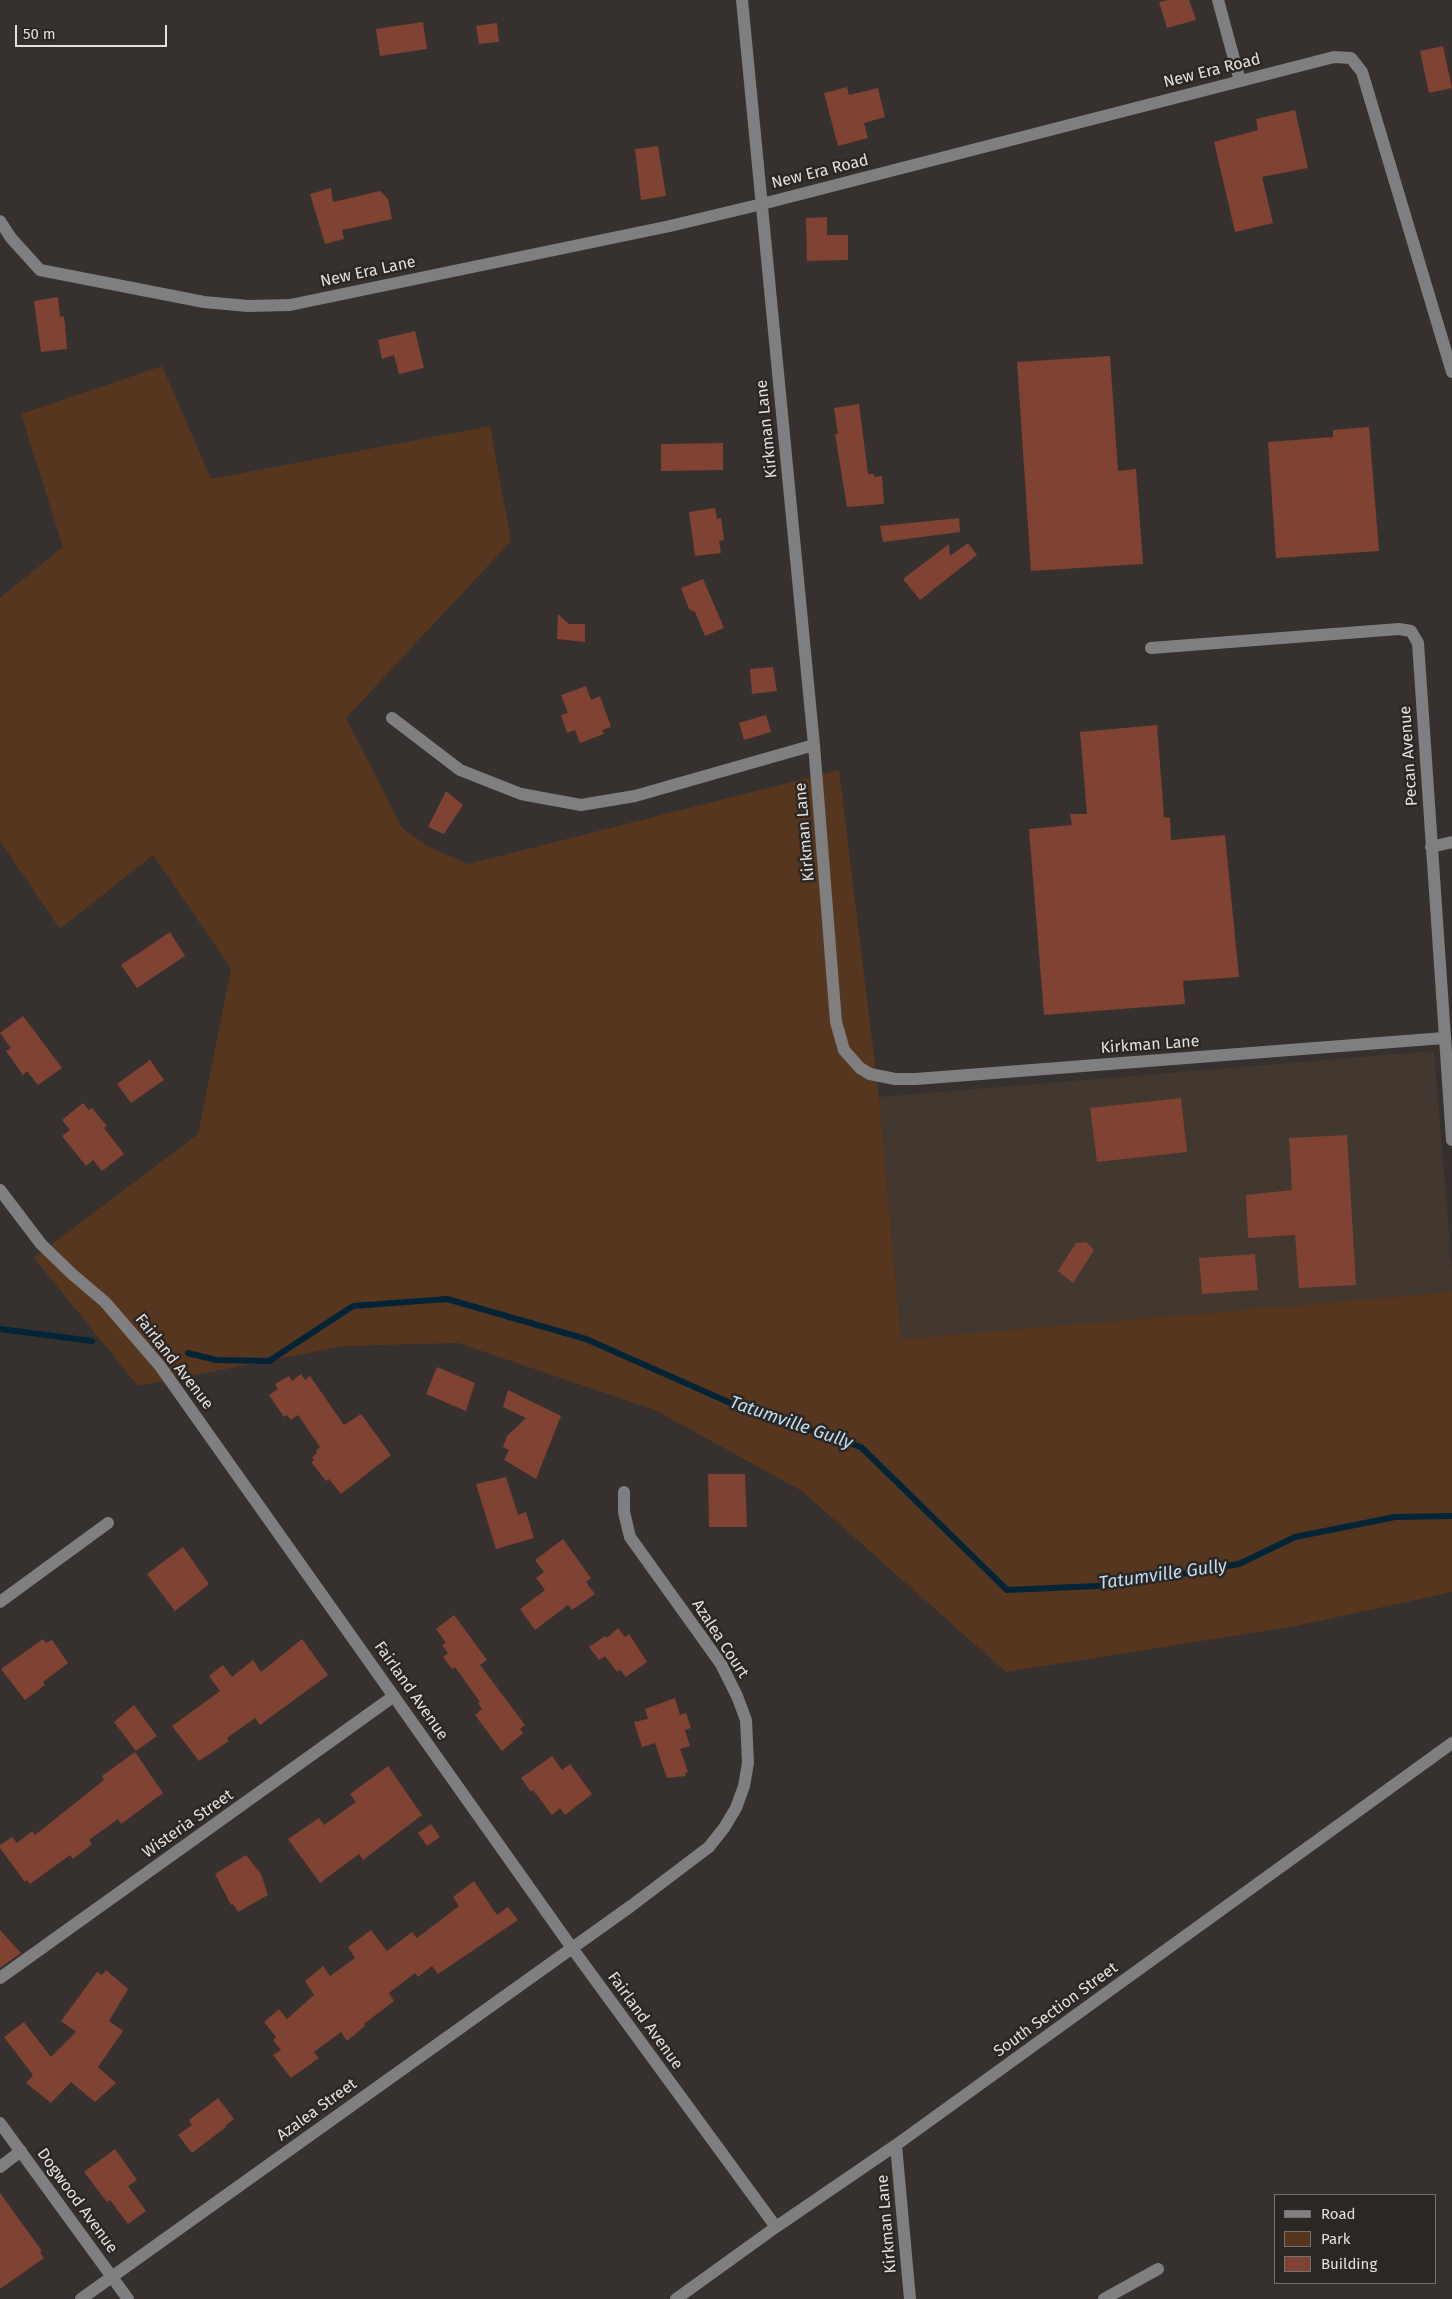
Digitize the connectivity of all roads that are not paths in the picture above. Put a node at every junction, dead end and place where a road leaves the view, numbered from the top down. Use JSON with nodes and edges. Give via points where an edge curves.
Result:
{"nodes":[{"id":1,"x":742,"y":0,"type":"edge"},
{"id":2,"x":1218,"y":0,"type":"edge"},
{"id":3,"x":1240,"y":81,"type":"junction"},
{"id":4,"x":762,"y":204,"type":"junction"},
{"id":5,"x":0,"y":221,"type":"edge"},
{"id":6,"x":1452,"y":372,"type":"edge"},
{"id":7,"x":1152,"y":648,"type":"dead end"},
{"id":8,"x":392,"y":718,"type":"dead end"},
{"id":9,"x":814,"y":745,"type":"junction"},
{"id":10,"x":1452,"y":842,"type":"edge"},
{"id":11,"x":1431,"y":847,"type":"junction"},
{"id":12,"x":1444,"y":1038,"type":"junction"},
{"id":13,"x":1452,"y":1140,"type":"edge"},
{"id":14,"x":0,"y":1190,"type":"edge"},
{"id":15,"x":624,"y":1492,"type":"dead end"},
{"id":16,"x":108,"y":1523,"type":"dead end"},
{"id":17,"x":0,"y":1602,"type":"edge"},
{"id":18,"x":394,"y":1696,"type":"junction"},
{"id":19,"x":1452,"y":1743,"type":"edge"},
{"id":20,"x":572,"y":1948,"type":"junction"},
{"id":21,"x":0,"y":1978,"type":"edge"},
{"id":22,"x":0,"y":2123,"type":"edge"},
{"id":23,"x":896,"y":2146,"type":"junction"},
{"id":24,"x":21,"y":2151,"type":"junction"},
{"id":25,"x":0,"y":2167,"type":"edge"},
{"id":26,"x":776,"y":2227,"type":"junction"},
{"id":27,"x":1158,"y":2269,"type":"dead end"},
{"id":28,"x":112,"y":2277,"type":"junction"},
{"id":29,"x":81,"y":2299,"type":"edge"},
{"id":30,"x":128,"y":2299,"type":"edge"},
{"id":31,"x":676,"y":2299,"type":"edge"},
{"id":32,"x":910,"y":2299,"type":"edge"},
{"id":33,"x":1104,"y":2299,"type":"edge"}],
"edges":[{"from":1,"to":4,"type":"street","name":"Kirkman Lane"},
{"from":2,"to":3,"type":"street"},
{"from":3,"to":4,"type":"street","name":"New Era Road"},
{"from":3,"to":6,"type":"street","name":"New Era Road","via":[[1334,57],[1351,58],[1362,72]]},
{"from":4,"to":5,"type":"street","name":"New Era Lane","via":[[290,305],[248,306],[204,302],[40,270]]},
{"from":4,"to":9,"type":"street","name":"Kirkman Lane"},
{"from":7,"to":11,"type":"street","name":"Pecan Avenue","via":[[1411,631],[1418,643]]},
{"from":8,"to":9,"type":"street","via":[[460,770],[521,794],[581,804],[635,796]]},
{"from":9,"to":12,"type":"street","name":"Kirkman Lane","via":[[836,1022],[844,1050],[870,1074],[916,1079]]},
{"from":10,"to":11,"type":"street"},
{"from":11,"to":12,"type":"street","name":"Pecan Avenue"},
{"from":12,"to":13,"type":"street","name":"Pecan Avenue"},
{"from":14,"to":18,"type":"street","name":"Fairland Avenue","via":[[41,1244],[105,1302],[160,1366]]},
{"from":15,"to":20,"type":"street","name":"Azalea Court","via":[[624,1512],[630,1537],[720,1664],[737,1696],[746,1720],[748,1763],[736,1808],[708,1847]]},
{"from":16,"to":17,"type":"street"},
{"from":18,"to":20,"type":"street","name":"Fairland Avenue"},
{"from":18,"to":21,"type":"street","name":"Wisteria Street"},
{"from":19,"to":23,"type":"street","name":"South Section Street"},
{"from":20,"to":26,"type":"street","name":"Fairland Avenue"},
{"from":20,"to":28,"type":"street","name":"Azalea Street"},
{"from":22,"to":24,"type":"street","name":"Dogwood Avenue"},
{"from":23,"to":26,"type":"street","name":"South Section Street"},
{"from":23,"to":32,"type":"street","name":"Kirkman Lane"},
{"from":24,"to":25,"type":"street"},
{"from":24,"to":28,"type":"street","name":"Dogwood Avenue"},
{"from":26,"to":31,"type":"street","name":"South Section Street"},
{"from":27,"to":33,"type":"street"},
{"from":28,"to":29,"type":"street","name":"Azalea Street"},
{"from":28,"to":30,"type":"street","name":"Dogwood Avenue"}]}
